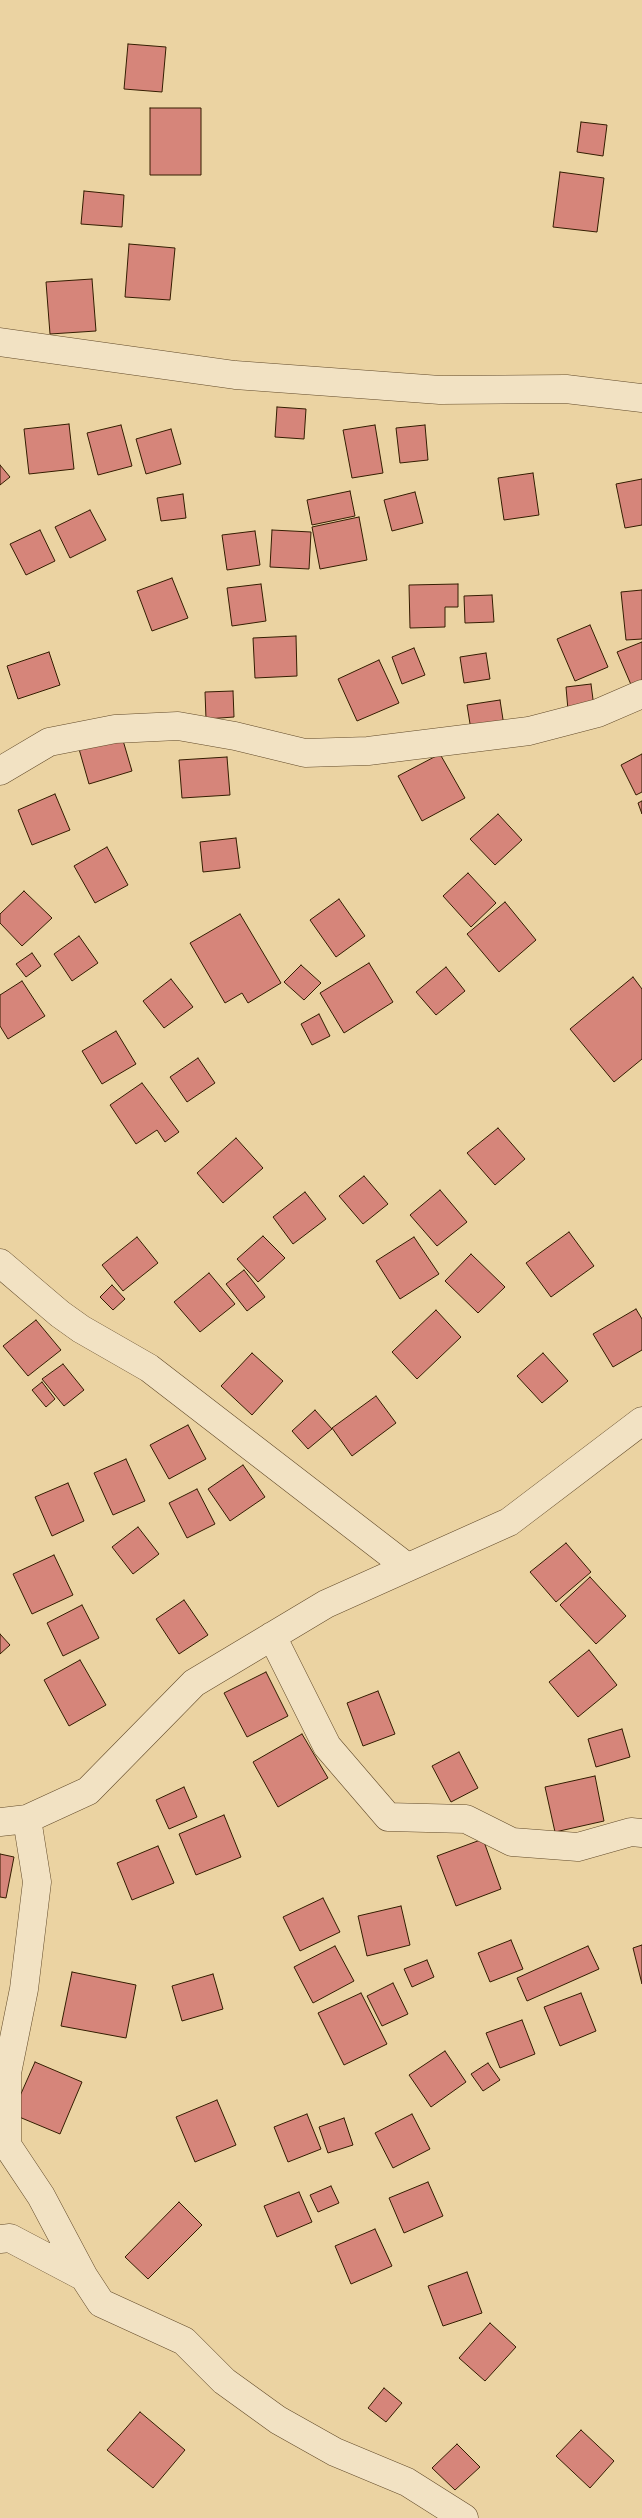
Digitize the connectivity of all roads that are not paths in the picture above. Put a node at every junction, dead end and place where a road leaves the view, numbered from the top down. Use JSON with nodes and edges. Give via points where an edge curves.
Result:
{"nodes":[{"id":1,"x":0,"y":342,"type":"edge"},
{"id":2,"x":642,"y":398,"type":"edge"},
{"id":3,"x":642,"y":694,"type":"edge"},
{"id":4,"x":0,"y":771,"type":"edge"},
{"id":5,"x":0,"y":1263,"type":"edge"},
{"id":6,"x":642,"y":1421,"type":"edge"},
{"id":7,"x":407,"y":1567,"type":"junction"},
{"id":8,"x":272,"y":1636,"type":"junction"},
{"id":9,"x":27,"y":1819,"type":"junction"},
{"id":10,"x":0,"y":1822,"type":"edge"},
{"id":11,"x":642,"y":1833,"type":"edge"},
{"id":12,"x":3,"y":2080,"type":"edge"},
{"id":13,"x":0,"y":2239,"type":"edge"},
{"id":14,"x":84,"y":2277,"type":"junction"},
{"id":15,"x":464,"y":2518,"type":"edge"}],
"edges":[{"from":1,"to":2,"type":"street","via":[[235,375],[440,390],[566,389]]},
{"from":3,"to":4,"type":"street","via":[[598,713],[528,732],[368,751],[305,753],[178,726],[115,728],[49,742]]},
{"from":5,"to":7,"type":"street","via":[[81,1329],[149,1368]]},
{"from":6,"to":7,"type":"street","via":[[509,1522]]},
{"from":7,"to":8,"type":"street","via":[[326,1604]]},
{"from":8,"to":9,"type":"street","via":[[194,1683],[88,1791]]},
{"from":8,"to":11,"type":"street","via":[[327,1746],[388,1817],[466,1819],[512,1842],[578,1847],[631,1832]]},
{"from":9,"to":10,"type":"street"},
{"from":9,"to":12,"type":"street","via":[[37,1882],[24,1989]]},
{"from":12,"to":14,"type":"street","via":[[8,2145],[41,2196]]},
{"from":13,"to":14,"type":"street","via":[[10,2238]]},
{"from":14,"to":15,"type":"street","via":[[101,2303],[184,2341],[224,2381],[278,2420],[335,2452],[407,2482]]}]}
